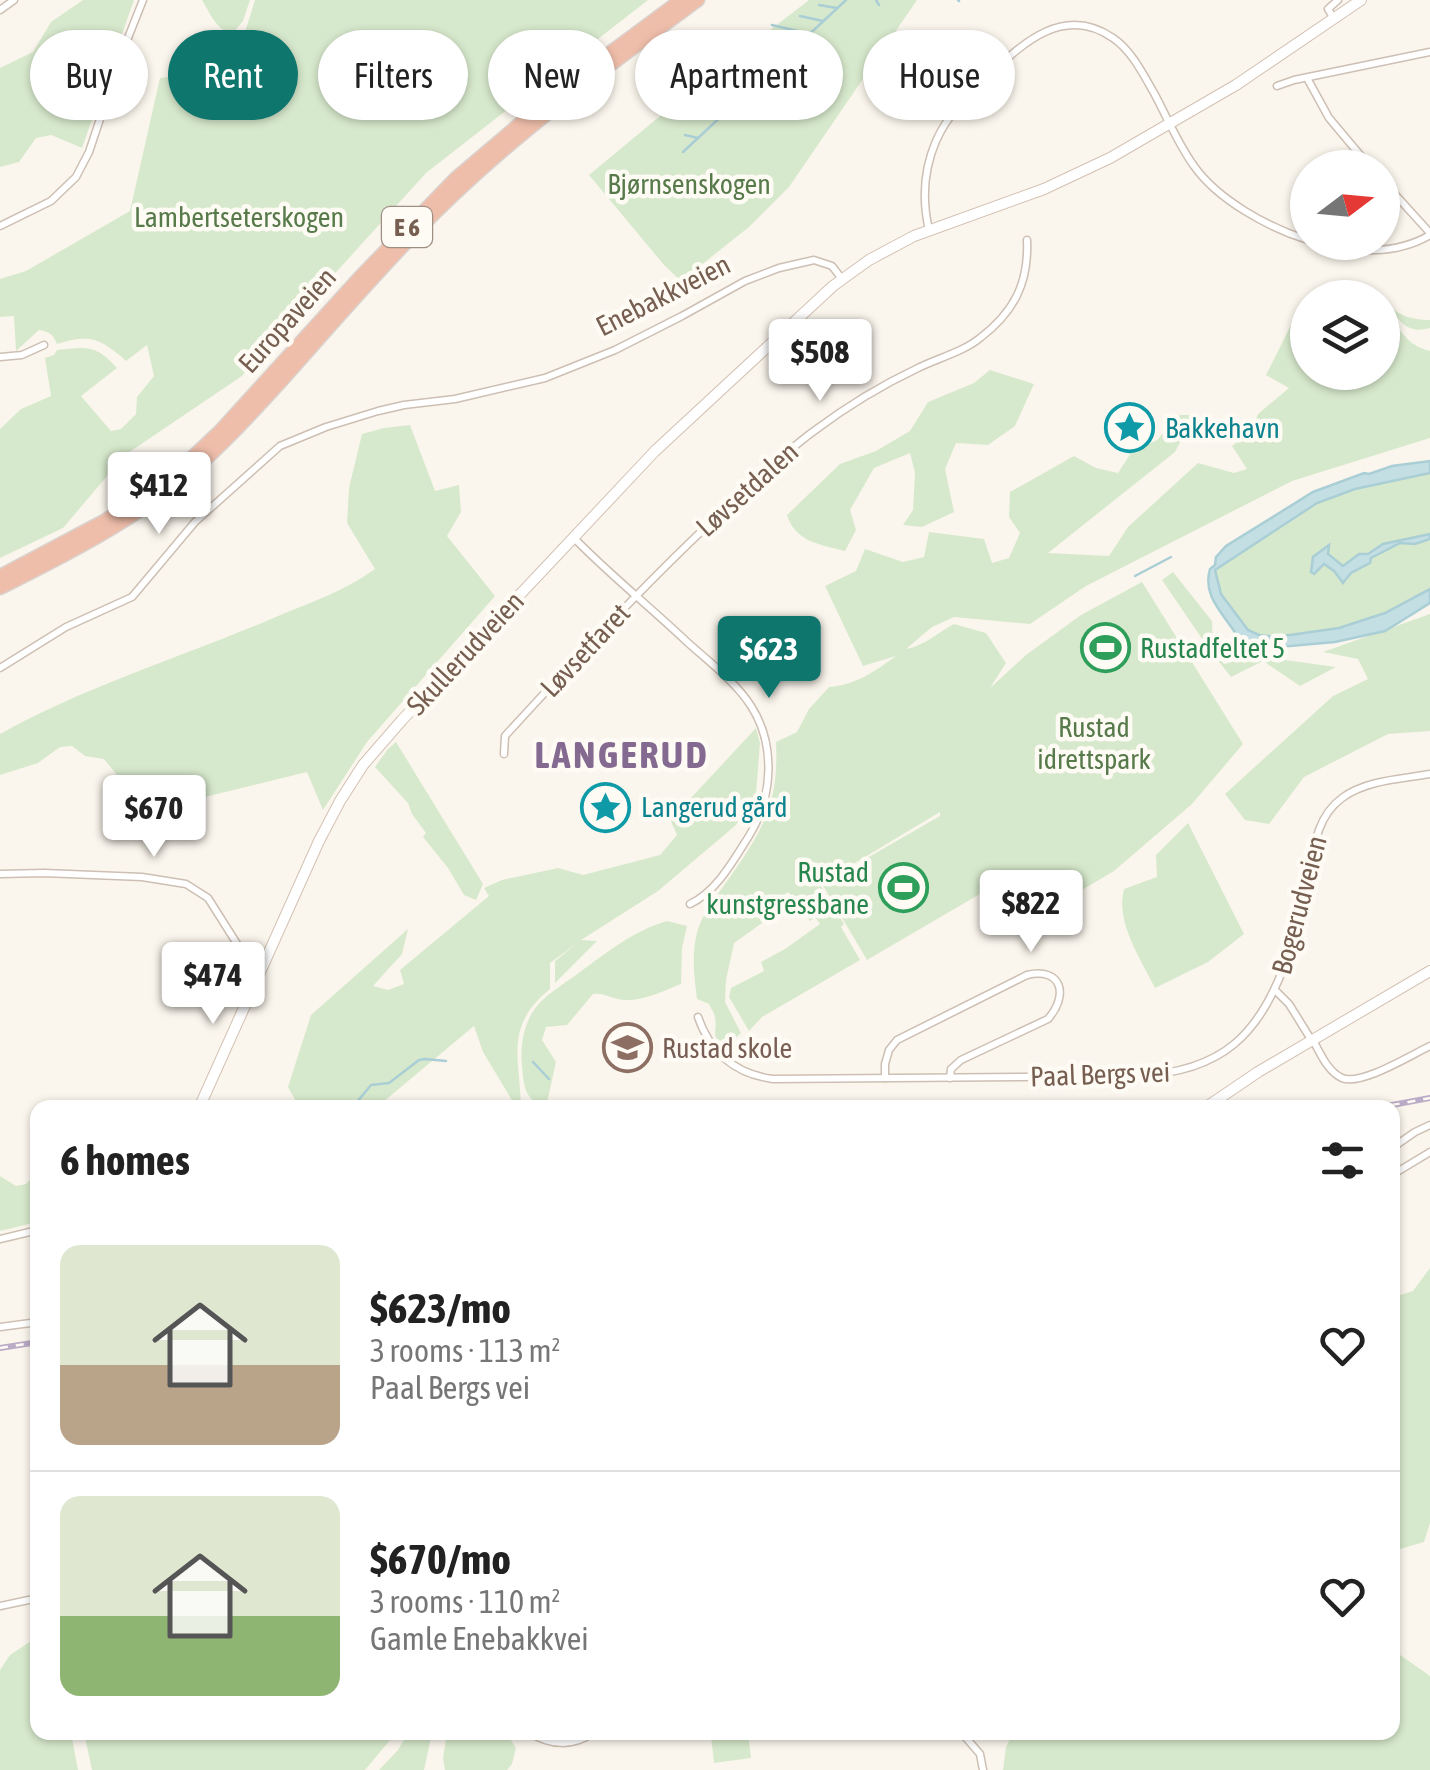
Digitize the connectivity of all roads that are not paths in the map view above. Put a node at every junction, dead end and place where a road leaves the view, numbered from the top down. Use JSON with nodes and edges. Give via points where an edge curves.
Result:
{"nodes":[{"id":1,"x":14,"y":0,"type":"edge"},
{"id":2,"x":143,"y":0,"type":"edge"},
{"id":3,"x":681,"y":0,"type":"edge"},
{"id":4,"x":698,"y":0,"type":"edge"},
{"id":5,"x":1338,"y":0,"type":"edge"},
{"id":6,"x":1361,"y":0,"type":"edge"},
{"id":7,"x":0,"y":10,"type":"edge"},
{"id":8,"x":1334,"y":20,"type":"junction"},
{"id":9,"x":1430,"y":52,"type":"edge"},
{"id":10,"x":1306,"y":78,"type":"junction"},
{"id":11,"x":1277,"y":86,"type":"dead end"},
{"id":12,"x":1171,"y":124,"type":"junction"},
{"id":13,"x":1356,"y":150,"type":"edge"},
{"id":14,"x":1400,"y":200,"type":"edge"},
{"id":15,"x":0,"y":226,"type":"edge"},
{"id":16,"x":928,"y":230,"type":"junction"},
{"id":17,"x":1290,"y":234,"type":"edge"},
{"id":18,"x":1430,"y":234,"type":"edge"},
{"id":19,"x":1027,"y":240,"type":"dead end"},
{"id":20,"x":1400,"y":247,"type":"edge"},
{"id":21,"x":842,"y":279,"type":"junction"},
{"id":22,"x":44,"y":345,"type":"dead end"},
{"id":23,"x":0,"y":358,"type":"edge"},
{"id":24,"x":573,"y":538,"type":"junction"},
{"id":25,"x":0,"y":576,"type":"edge"},
{"id":26,"x":0,"y":588,"type":"edge"},
{"id":27,"x":637,"y":595,"type":"junction"},
{"id":28,"x":0,"y":668,"type":"edge"},
{"id":29,"x":504,"y":754,"type":"dead end"},
{"id":30,"x":1430,"y":774,"type":"edge"},
{"id":31,"x":0,"y":874,"type":"edge"},
{"id":32,"x":690,"y":904,"type":"dead end"},
{"id":33,"x":264,"y":964,"type":"junction"},
{"id":34,"x":1430,"y":971,"type":"edge"},
{"id":35,"x":1276,"y":991,"type":"junction"},
{"id":36,"x":698,"y":1017,"type":"dead end"},
{"id":37,"x":1312,"y":1040,"type":"junction"},
{"id":38,"x":1430,"y":1046,"type":"edge"},
{"id":39,"x":885,"y":1078,"type":"junction"},
{"id":40,"x":950,"y":1078,"type":"junction"},
{"id":41,"x":203,"y":1100,"type":"edge"},
{"id":42,"x":1216,"y":1100,"type":"edge"},
{"id":43,"x":1430,"y":1125,"type":"edge"},
{"id":44,"x":1400,"y":1142,"type":"edge"},
{"id":45,"x":1430,"y":1152,"type":"edge"},
{"id":46,"x":1400,"y":1170,"type":"edge"},
{"id":47,"x":30,"y":1232,"type":"edge"},
{"id":48,"x":0,"y":1239,"type":"edge"},
{"id":49,"x":30,"y":1323,"type":"edge"},
{"id":50,"x":0,"y":1327,"type":"edge"},
{"id":51,"x":30,"y":1600,"type":"edge"},
{"id":52,"x":0,"y":1606,"type":"edge"},
{"id":53,"x":544,"y":1740,"type":"edge"},
{"id":54,"x":582,"y":1740,"type":"edge"},
{"id":55,"x":969,"y":1740,"type":"edge"},
{"id":56,"x":983,"y":1770,"type":"edge"}],
"edges":[{"from":1,"to":7,"type":"street"},
{"from":2,"to":15,"type":"street","via":[[76,177],[51,201]]},
{"from":3,"to":25,"type":"highway","name":"Europaveien","number":"E 6","via":[[478,158],[220,431],[161,483]]},
{"from":4,"to":26,"type":"highway","name":"Europaveien","number":"E 6","via":[[484,166],[189,474],[111,530]]},
{"from":5,"to":8,"type":"street","via":[[1328,8]]},
{"from":6,"to":8,"type":"main road"},
{"from":8,"to":12,"type":"main road"},
{"from":9,"to":10,"type":"street"},
{"from":10,"to":11,"type":"street"},
{"from":10,"to":13,"type":"street"},
{"from":12,"to":16,"type":"main road","via":[[1057,184]]},
{"from":12,"to":16,"type":"street","via":[[1115,39],[1062,26],[1035,36],[948,120],[928,163]]},
{"from":12,"to":17,"type":"street","via":[[1197,171],[1218,191]]},
{"from":14,"to":18,"type":"street"},
{"from":16,"to":21,"type":"main road"},
{"from":18,"to":20,"type":"street"},
{"from":19,"to":27,"type":"street","name":"Løvsetdalen","via":[[1017,298],[998,322],[978,340],[882,387],[780,456]]},
{"from":21,"to":24,"type":"main road","name":"Skullerudveien","via":[[668,438]]},
{"from":21,"to":28,"type":"street","name":"Enebakkveien","via":[[832,266],[814,260],[779,268],[544,378],[378,411],[280,446],[195,522],[132,597]]},
{"from":22,"to":23,"type":"street"},
{"from":24,"to":27,"type":"street"},
{"from":24,"to":33,"type":"main road","name":"Skullerudveien","via":[[364,765],[319,841]]},
{"from":27,"to":29,"type":"street","name":"Løvsetfaret","via":[[505,736]]},
{"from":27,"to":32,"type":"street","via":[[744,696],[768,749],[759,817],[718,882]]},
{"from":30,"to":35,"type":"street","name":"Bogerudveien","via":[[1353,792],[1328,813]]},
{"from":31,"to":33,"type":"street","via":[[186,884],[208,898],[239,947]]},
{"from":33,"to":41,"type":"main road","name":"Skullerudveien"},
{"from":34,"to":37,"type":"main road"},
{"from":35,"to":37,"type":"street"},
{"from":35,"to":40,"type":"street","name":"Paal Bergs vei","via":[[1220,1055],[1179,1072]]},
{"from":36,"to":39,"type":"street","name":"Paal Bergs vei","via":[[704,1036],[725,1060],[755,1075]]},
{"from":37,"to":38,"type":"street","via":[[1346,1079]]},
{"from":37,"to":42,"type":"main road"},
{"from":39,"to":40,"type":"street","name":"Paal Bergs vei"},
{"from":39,"to":40,"type":"street","name":"Paal Bergs vei","via":[[896,1040],[1027,974],[1054,980],[1061,998],[1048,1020],[961,1060]]},
{"from":43,"to":44,"type":"street"},
{"from":45,"to":46,"type":"street"},
{"from":47,"to":48,"type":"street"},
{"from":49,"to":50,"type":"street"},
{"from":51,"to":52,"type":"street"},
{"from":53,"to":54,"type":"street"},
{"from":55,"to":56,"type":"street"}]}
